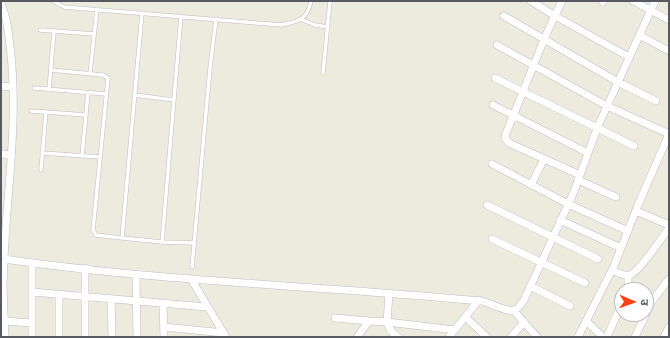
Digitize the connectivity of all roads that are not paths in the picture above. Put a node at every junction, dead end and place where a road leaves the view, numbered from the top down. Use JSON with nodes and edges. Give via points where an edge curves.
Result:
{"nodes":[{"id":1,"x":53,"y":1,"type":"edge"},
{"id":2,"x":311,"y":1,"type":"edge"},
{"id":3,"x":330,"y":1,"type":"edge"},
{"id":4,"x":531,"y":1,"type":"edge"},
{"id":5,"x":562,"y":1,"type":"edge"},
{"id":6,"x":634,"y":1,"type":"edge"},
{"id":7,"x":655,"y":1,"type":"edge"},
{"id":8,"x":1,"y":4,"type":"edge"},
{"id":9,"x":97,"y":9,"type":"junction"},
{"id":10,"x":651,"y":10,"type":"junction"},
{"id":11,"x":142,"y":13,"type":"junction"},
{"id":12,"x":182,"y":16,"type":"junction"},
{"id":13,"x":504,"y":16,"type":"dead end"},
{"id":14,"x":555,"y":16,"type":"junction"},
{"id":15,"x":300,"y":18,"type":"junction"},
{"id":16,"x":3,"y":19,"type":"edge"},
{"id":17,"x":216,"y":19,"type":"junction"},
{"id":18,"x":669,"y":20,"type":"edge"},
{"id":19,"x":328,"y":27,"type":"junction"},
{"id":20,"x":40,"y":30,"type":"dead end"},
{"id":21,"x":54,"y":31,"type":"junction"},
{"id":22,"x":94,"y":34,"type":"junction"},
{"id":23,"x":639,"y":35,"type":"junction"},
{"id":24,"x":544,"y":39,"type":"junction"},
{"id":25,"x":497,"y":45,"type":"dead end"},
{"id":26,"x":669,"y":51,"type":"edge"},
{"id":27,"x":629,"y":57,"type":"junction"},
{"id":28,"x":534,"y":66,"type":"junction"},
{"id":29,"x":51,"y":70,"type":"junction"},
{"id":30,"x":323,"y":73,"type":"dead end"},
{"id":31,"x":90,"y":74,"type":"junction"},
{"id":32,"x":494,"y":78,"type":"dead end"},
{"id":33,"x":618,"y":82,"type":"junction"},
{"id":34,"x":1,"y":86,"type":"edge"},
{"id":35,"x":13,"y":87,"type":"junction"},
{"id":36,"x":34,"y":88,"type":"dead end"},
{"id":37,"x":49,"y":90,"type":"junction"},
{"id":38,"x":523,"y":91,"type":"junction"},
{"id":39,"x":88,"y":93,"type":"junction"},
{"id":40,"x":106,"y":94,"type":"junction"},
{"id":41,"x":134,"y":95,"type":"junction"},
{"id":42,"x":174,"y":100,"type":"junction"},
{"id":43,"x":656,"y":101,"type":"dead end"},
{"id":44,"x":493,"y":106,"type":"dead end"},
{"id":45,"x":608,"y":106,"type":"junction"},
{"id":46,"x":31,"y":111,"type":"dead end"},
{"id":47,"x":46,"y":112,"type":"junction"},
{"id":48,"x":513,"y":115,"type":"junction"},
{"id":49,"x":86,"y":116,"type":"junction"},
{"id":50,"x":597,"y":129,"type":"junction"},
{"id":51,"x":669,"y":134,"type":"edge"},
{"id":52,"x":634,"y":146,"type":"dead end"},
{"id":53,"x":42,"y":153,"type":"junction"},
{"id":54,"x":588,"y":153,"type":"junction"},
{"id":55,"x":1,"y":154,"type":"edge"},
{"id":56,"x":12,"y":155,"type":"junction"},
{"id":57,"x":82,"y":156,"type":"junction"},
{"id":58,"x":100,"y":157,"type":"junction"},
{"id":59,"x":544,"y":159,"type":"junction"},
{"id":60,"x":492,"y":164,"type":"dead end"},
{"id":61,"x":41,"y":170,"type":"dead end"},
{"id":62,"x":579,"y":178,"type":"junction"},
{"id":63,"x":531,"y":185,"type":"junction"},
{"id":64,"x":616,"y":197,"type":"dead end"},
{"id":65,"x":568,"y":204,"type":"junction"},
{"id":66,"x":487,"y":205,"type":"dead end"},
{"id":67,"x":636,"y":211,"type":"junction"},
{"id":68,"x":560,"y":220,"type":"junction"},
{"id":69,"x":669,"y":225,"type":"edge"},
{"id":70,"x":669,"y":228,"type":"edge"},
{"id":71,"x":628,"y":231,"type":"junction"},
{"id":72,"x":553,"y":236,"type":"junction"},
{"id":73,"x":122,"y":238,"type":"junction"},
{"id":74,"x":492,"y":239,"type":"dead end"},
{"id":75,"x":3,"y":242,"type":"edge"},
{"id":76,"x":162,"y":242,"type":"junction"},
{"id":77,"x":194,"y":243,"type":"junction"},
{"id":78,"x":621,"y":248,"type":"junction"},
{"id":79,"x":598,"y":259,"type":"dead end"},
{"id":80,"x":3,"y":262,"type":"edge"},
{"id":81,"x":541,"y":262,"type":"junction"},
{"id":82,"x":32,"y":263,"type":"junction"},
{"id":83,"x":192,"y":267,"type":"dead end"},
{"id":84,"x":85,"y":268,"type":"junction"},
{"id":85,"x":612,"y":270,"type":"junction"},
{"id":86,"x":136,"y":274,"type":"junction"},
{"id":87,"x":628,"y":275,"type":"junction"},
{"id":88,"x":191,"y":279,"type":"junction"},
{"id":89,"x":669,"y":279,"type":"edge"},
{"id":90,"x":628,"y":282,"type":"edge"},
{"id":91,"x":585,"y":283,"type":"dead end"},
{"id":92,"x":530,"y":286,"type":"junction"},
{"id":93,"x":2,"y":287,"type":"edge"},
{"id":94,"x":32,"y":292,"type":"junction"},
{"id":95,"x":59,"y":294,"type":"junction"},
{"id":96,"x":389,"y":294,"type":"junction"},
{"id":97,"x":84,"y":296,"type":"junction"},
{"id":98,"x":654,"y":298,"type":"edge"},
{"id":99,"x":112,"y":299,"type":"junction"},
{"id":100,"x":479,"y":300,"type":"junction"},
{"id":101,"x":137,"y":301,"type":"junction"},
{"id":102,"x":163,"y":303,"type":"junction"},
{"id":103,"x":570,"y":306,"type":"dead end"},
{"id":104,"x":2,"y":307,"type":"edge"},
{"id":105,"x":207,"y":307,"type":"junction"},
{"id":106,"x":514,"y":311,"type":"junction"},
{"id":107,"x":465,"y":317,"type":"junction"},
{"id":108,"x":335,"y":318,"type":"dead end"},
{"id":109,"x":369,"y":321,"type":"junction"},
{"id":110,"x":586,"y":321,"type":"junction"},
{"id":111,"x":614,"y":321,"type":"edge"},
{"id":112,"x":387,"y":322,"type":"junction"},
{"id":113,"x":524,"y":322,"type":"junction"},
{"id":114,"x":642,"y":322,"type":"edge"},
{"id":115,"x":32,"y":323,"type":"junction"},
{"id":116,"x":3,"y":325,"type":"edge"},
{"id":117,"x":164,"y":327,"type":"junction"},
{"id":118,"x":669,"y":327,"type":"edge"},
{"id":119,"x":455,"y":330,"type":"junction"},
{"id":120,"x":225,"y":335,"type":"edge"},
{"id":121,"x":4,"y":337,"type":"edge"},
{"id":122,"x":32,"y":337,"type":"edge"},
{"id":123,"x":59,"y":337,"type":"edge"},
{"id":124,"x":85,"y":337,"type":"edge"},
{"id":125,"x":112,"y":337,"type":"edge"},
{"id":126,"x":138,"y":337,"type":"edge"},
{"id":127,"x":164,"y":337,"type":"edge"},
{"id":128,"x":357,"y":337,"type":"edge"},
{"id":129,"x":398,"y":337,"type":"edge"},
{"id":130,"x":449,"y":337,"type":"edge"},
{"id":131,"x":487,"y":337,"type":"edge"},
{"id":132,"x":511,"y":337,"type":"edge"},
{"id":133,"x":537,"y":337,"type":"edge"},
{"id":134,"x":578,"y":337,"type":"edge"},
{"id":135,"x":603,"y":337,"type":"edge"},
{"id":136,"x":607,"y":337,"type":"edge"},
{"id":137,"x":635,"y":337,"type":"edge"},
{"id":138,"x":664,"y":337,"type":"edge"}],
"edges":[{"from":1,"to":9,"type":"lane","via":[[64,7]]},
{"from":2,"to":15,"type":"lane","via":[[309,10]]},
{"from":3,"to":19,"type":"lane"},
{"from":4,"to":14,"type":"street"},
{"from":5,"to":14,"type":"street"},
{"from":6,"to":10,"type":"street"},
{"from":7,"to":10,"type":"street"},
{"from":8,"to":16,"type":"street"},
{"from":9,"to":11,"type":"lane"},
{"from":9,"to":22,"type":"lane"},
{"from":10,"to":18,"type":"street"},
{"from":10,"to":23,"type":"street"},
{"from":11,"to":12,"type":"lane"},
{"from":11,"to":41,"type":"lane"},
{"from":12,"to":17,"type":"lane"},
{"from":12,"to":42,"type":"lane"},
{"from":13,"to":24,"type":"street"},
{"from":14,"to":24,"type":"street"},
{"from":14,"to":27,"type":"street"},
{"from":15,"to":17,"type":"lane","via":[[295,23],[281,25]]},
{"from":15,"to":19,"type":"lane","via":[[314,25]]},
{"from":16,"to":35,"type":"street"},
{"from":17,"to":77,"type":"lane"},
{"from":19,"to":30,"type":"lane"},
{"from":20,"to":21,"type":"lane"},
{"from":21,"to":22,"type":"lane"},
{"from":21,"to":29,"type":"lane"},
{"from":22,"to":31,"type":"lane"},
{"from":23,"to":26,"type":"street"},
{"from":23,"to":27,"type":"street"},
{"from":24,"to":28,"type":"street"},
{"from":24,"to":33,"type":"street"},
{"from":25,"to":28,"type":"street"},
{"from":27,"to":33,"type":"street"},
{"from":28,"to":38,"type":"street"},
{"from":28,"to":45,"type":"street"},
{"from":29,"to":31,"type":"lane"},
{"from":29,"to":37,"type":"lane"},
{"from":31,"to":40,"type":"lane","via":[[108,78]]},
{"from":32,"to":38,"type":"street"},
{"from":33,"to":43,"type":"street"},
{"from":33,"to":45,"type":"street"},
{"from":34,"to":35,"type":"street"},
{"from":35,"to":56,"type":"street"},
{"from":36,"to":37,"type":"lane"},
{"from":37,"to":39,"type":"lane"},
{"from":38,"to":48,"type":"street"},
{"from":38,"to":50,"type":"street"},
{"from":39,"to":40,"type":"lane"},
{"from":39,"to":49,"type":"lane"},
{"from":40,"to":58,"type":"lane"},
{"from":41,"to":42,"type":"lane"},
{"from":41,"to":73,"type":"lane"},
{"from":42,"to":76,"type":"lane"},
{"from":44,"to":48,"type":"street"},
{"from":45,"to":50,"type":"street"},
{"from":45,"to":51,"type":"street"},
{"from":46,"to":47,"type":"lane"},
{"from":47,"to":49,"type":"lane"},
{"from":47,"to":53,"type":"lane"},
{"from":48,"to":54,"type":"street"},
{"from":48,"to":59,"type":"street","via":[[505,136],[507,140]]},
{"from":49,"to":57,"type":"lane"},
{"from":50,"to":52,"type":"street"},
{"from":50,"to":54,"type":"street"},
{"from":51,"to":67,"type":"street"},
{"from":53,"to":57,"type":"lane"},
{"from":53,"to":61,"type":"lane"},
{"from":54,"to":62,"type":"street"},
{"from":55,"to":56,"type":"street"},
{"from":56,"to":75,"type":"street"},
{"from":57,"to":58,"type":"lane"},
{"from":58,"to":73,"type":"lane","via":[[93,233]]},
{"from":59,"to":62,"type":"street"},
{"from":59,"to":63,"type":"street"},
{"from":60,"to":63,"type":"street"},
{"from":62,"to":64,"type":"street"},
{"from":62,"to":65,"type":"street"},
{"from":63,"to":65,"type":"street"},
{"from":65,"to":68,"type":"street"},
{"from":65,"to":71,"type":"street"},
{"from":66,"to":72,"type":"street"},
{"from":67,"to":69,"type":"street"},
{"from":67,"to":71,"type":"street"},
{"from":68,"to":72,"type":"street"},
{"from":68,"to":78,"type":"street"},
{"from":70,"to":87,"type":"street","via":[[642,264]]},
{"from":71,"to":78,"type":"street"},
{"from":72,"to":79,"type":"street"},
{"from":72,"to":81,"type":"street"},
{"from":73,"to":76,"type":"lane"},
{"from":74,"to":81,"type":"street"},
{"from":75,"to":80,"type":"street"},
{"from":76,"to":77,"type":"lane"},
{"from":77,"to":83,"type":"lane"},
{"from":78,"to":85,"type":"street"},
{"from":80,"to":82,"type":"street"},
{"from":80,"to":93,"type":"street"},
{"from":81,"to":91,"type":"street"},
{"from":81,"to":92,"type":"street"},
{"from":82,"to":84,"type":"street"},
{"from":82,"to":94,"type":"street"},
{"from":84,"to":86,"type":"street"},
{"from":84,"to":97,"type":"street"},
{"from":85,"to":87,"type":"street"},
{"from":85,"to":110,"type":"street"},
{"from":86,"to":88,"type":"street"},
{"from":86,"to":101,"type":"street"},
{"from":87,"to":90,"type":"street"},
{"from":88,"to":96,"type":"street"},
{"from":88,"to":105,"type":"street"},
{"from":89,"to":98,"type":"street"},
{"from":92,"to":103,"type":"street"},
{"from":92,"to":106,"type":"street","via":[[524,300]]},
{"from":93,"to":104,"type":"street"},
{"from":94,"to":95,"type":"street"},
{"from":94,"to":115,"type":"street"},
{"from":95,"to":97,"type":"street"},
{"from":95,"to":123,"type":"street"},
{"from":96,"to":100,"type":"street"},
{"from":96,"to":112,"type":"street"},
{"from":97,"to":99,"type":"street"},
{"from":97,"to":124,"type":"street"},
{"from":99,"to":101,"type":"street"},
{"from":99,"to":125,"type":"street"},
{"from":100,"to":106,"type":"street"},
{"from":100,"to":107,"type":"street"},
{"from":101,"to":102,"type":"street"},
{"from":101,"to":126,"type":"street"},
{"from":102,"to":105,"type":"street"},
{"from":102,"to":117,"type":"street"},
{"from":104,"to":116,"type":"street"},
{"from":105,"to":120,"type":"street"},
{"from":106,"to":113,"type":"street"},
{"from":107,"to":119,"type":"street"},
{"from":107,"to":131,"type":"street"},
{"from":108,"to":109,"type":"street"},
{"from":109,"to":112,"type":"street"},
{"from":109,"to":128,"type":"street"},
{"from":110,"to":134,"type":"street"},
{"from":110,"to":135,"type":"street"},
{"from":111,"to":136,"type":"street"},
{"from":112,"to":119,"type":"street"},
{"from":112,"to":129,"type":"street","via":[[391,331]]},
{"from":113,"to":132,"type":"street"},
{"from":113,"to":133,"type":"street"},
{"from":114,"to":137,"type":"street"},
{"from":115,"to":116,"type":"street"},
{"from":115,"to":122,"type":"street"},
{"from":116,"to":121,"type":"street"},
{"from":117,"to":120,"type":"street"},
{"from":117,"to":127,"type":"street"},
{"from":118,"to":138,"type":"street"},
{"from":119,"to":130,"type":"street"}]}
